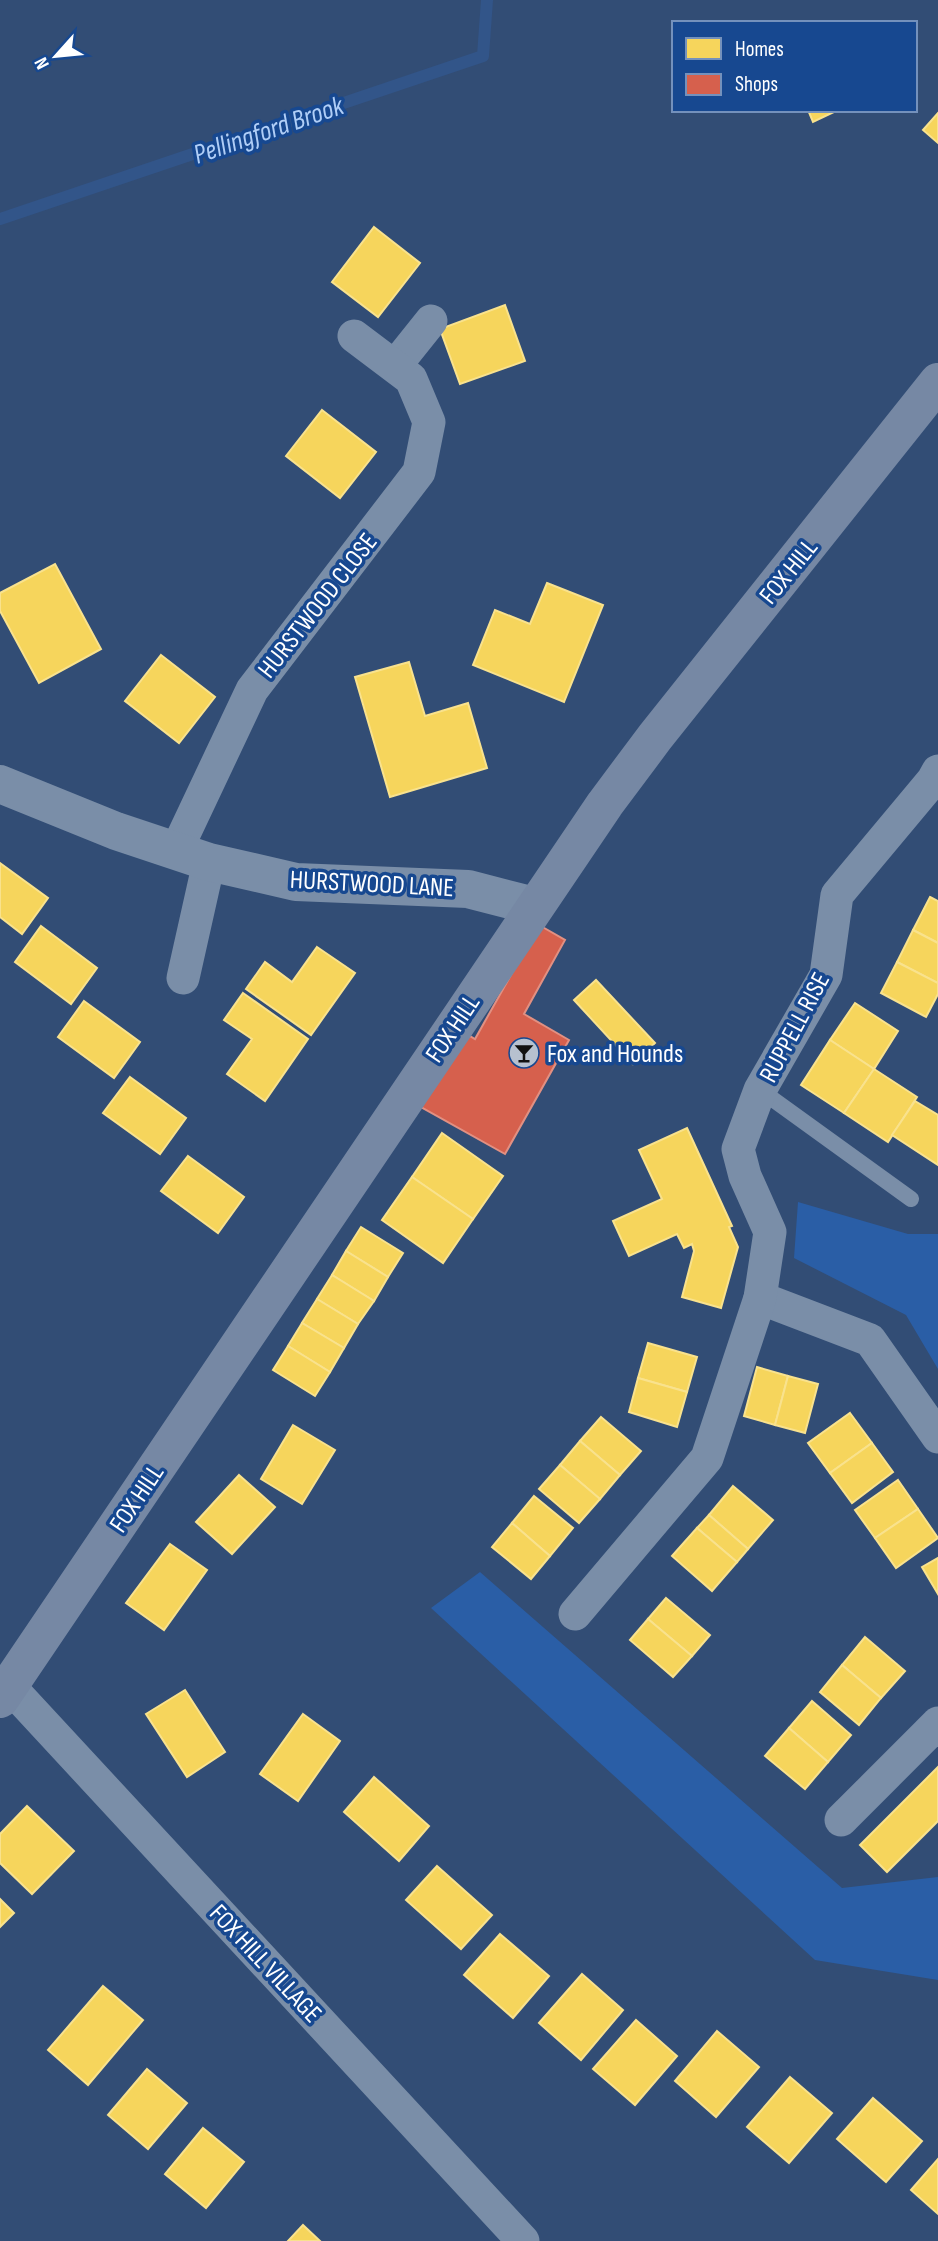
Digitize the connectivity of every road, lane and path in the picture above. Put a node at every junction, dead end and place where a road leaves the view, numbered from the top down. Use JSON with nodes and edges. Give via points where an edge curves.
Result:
{"nodes":[{"id":1,"x":431,"y":321,"type":"dead end"},
{"id":2,"x":354,"y":336,"type":"dead end"},
{"id":3,"x":395,"y":366,"type":"junction"},
{"id":4,"x":938,"y":382,"type":"edge"},
{"id":5,"x":936,"y":778,"type":"edge"},
{"id":6,"x":0,"y":784,"type":"edge"},
{"id":7,"x":193,"y":857,"type":"junction"},
{"id":8,"x":534,"y":906,"type":"junction"},
{"id":9,"x":183,"y":978,"type":"dead end"},
{"id":10,"x":760,"y":1090,"type":"junction"},
{"id":11,"x":911,"y":1199,"type":"dead end"},
{"id":12,"x":760,"y":1298,"type":"junction"},
{"id":13,"x":938,"y":1437,"type":"edge"},
{"id":14,"x":575,"y":1614,"type":"dead end"},
{"id":15,"x":5,"y":1692,"type":"edge"},
{"id":16,"x":938,"y":1723,"type":"edge"},
{"id":17,"x":841,"y":1820,"type":"dead end"},
{"id":18,"x":523,"y":2241,"type":"edge"}],
"edges":[{"from":1,"to":3,"type":"street"},
{"from":2,"to":3,"type":"street","name":"HURSTWOOD CLOSE"},
{"from":3,"to":7,"type":"street","name":"HURSTWOOD CLOSE","via":[[411,379],[429,422],[419,472],[252,690]]},
{"from":4,"to":8,"type":"main road","name":"FOX HILL","via":[[655,737]]},
{"from":5,"to":10,"type":"street","name":"RUPPELL RISE","via":[[837,895],[826,975]]},
{"from":6,"to":7,"type":"street","name":"HURSTWOOD LANE"},
{"from":7,"to":8,"type":"street","name":"HURSTWOOD LANE","via":[[296,882],[468,889]]},
{"from":7,"to":9,"type":"street"},
{"from":8,"to":15,"type":"main road","name":"FOX HILL"},
{"from":10,"to":11,"type":"lane"},
{"from":10,"to":12,"type":"street","name":"RUPPELL RISE","via":[[738,1149],[770,1232]]},
{"from":12,"to":13,"type":"street","via":[[870,1340]]},
{"from":12,"to":14,"type":"street","name":"RUPPELL RISE","via":[[707,1458]]},
{"from":15,"to":18,"type":"street","name":"FOX HILL VILLAGE"},
{"from":16,"to":17,"type":"street"}]}
